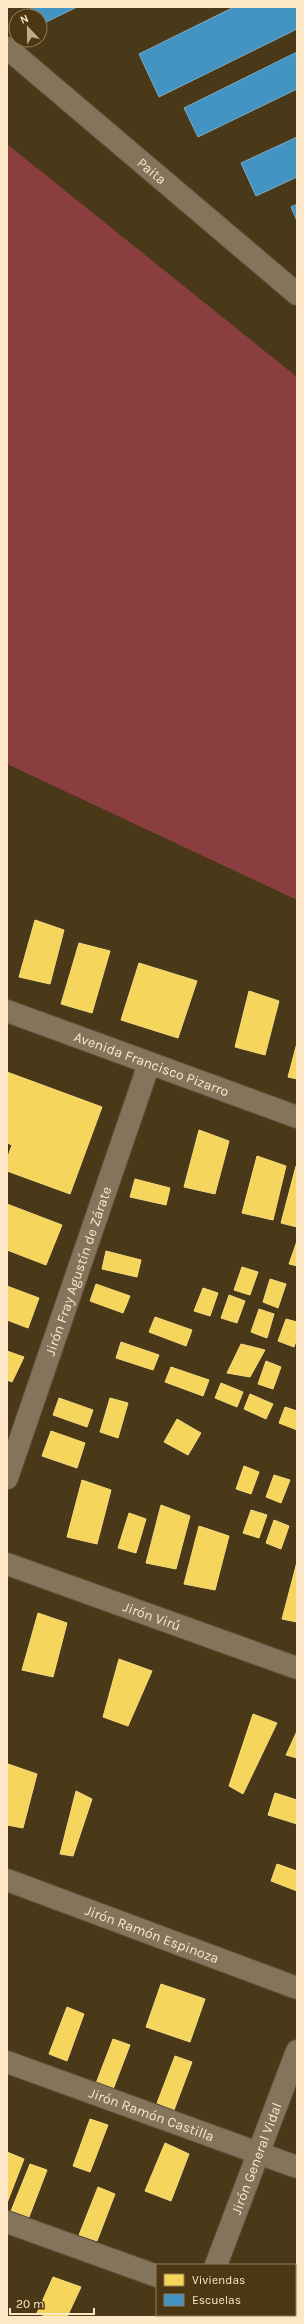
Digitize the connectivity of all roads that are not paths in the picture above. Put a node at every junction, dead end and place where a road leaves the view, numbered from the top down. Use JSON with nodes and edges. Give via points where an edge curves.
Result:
{"nodes":[{"id":1,"x":7,"y":48,"type":"edge"},
{"id":2,"x":297,"y":294,"type":"edge"},
{"id":3,"x":7,"y":1012,"type":"edge"},
{"id":4,"x":149,"y":1064,"type":"junction"},
{"id":5,"x":297,"y":1117,"type":"edge"},
{"id":6,"x":7,"y":1478,"type":"edge"},
{"id":7,"x":7,"y":1564,"type":"edge"},
{"id":8,"x":297,"y":1668,"type":"edge"},
{"id":9,"x":7,"y":1880,"type":"edge"},
{"id":10,"x":297,"y":1988,"type":"edge"},
{"id":11,"x":297,"y":2051,"type":"edge"},
{"id":12,"x":7,"y":2062,"type":"edge"},
{"id":13,"x":258,"y":2153,"type":"junction"},
{"id":14,"x":297,"y":2166,"type":"edge"},
{"id":15,"x":7,"y":2222,"type":"edge"},
{"id":16,"x":216,"y":2264,"type":"edge"},
{"id":17,"x":156,"y":2276,"type":"edge"}],
"edges":[{"from":1,"to":2,"type":"street","name":"Paita"},
{"from":3,"to":4,"type":"street","name":"Avenida Francisco Pizarro"},
{"from":4,"to":5,"type":"street","name":"Avenida Francisco Pizarro"},
{"from":4,"to":6,"type":"street","name":"Jirón Fray Agustín de Zárate"},
{"from":7,"to":8,"type":"street","name":"Jirón Virú"},
{"from":9,"to":10,"type":"street","name":"Jirón Ramón Espinoza"},
{"from":11,"to":13,"type":"street","name":"Jirón General Vidal"},
{"from":12,"to":13,"type":"street","name":"Jirón Ramón Castilla"},
{"from":13,"to":14,"type":"street","name":"Jirón Ramón Castilla"},
{"from":13,"to":16,"type":"street","name":"Jirón General Vidal"},
{"from":15,"to":17,"type":"street"}]}
